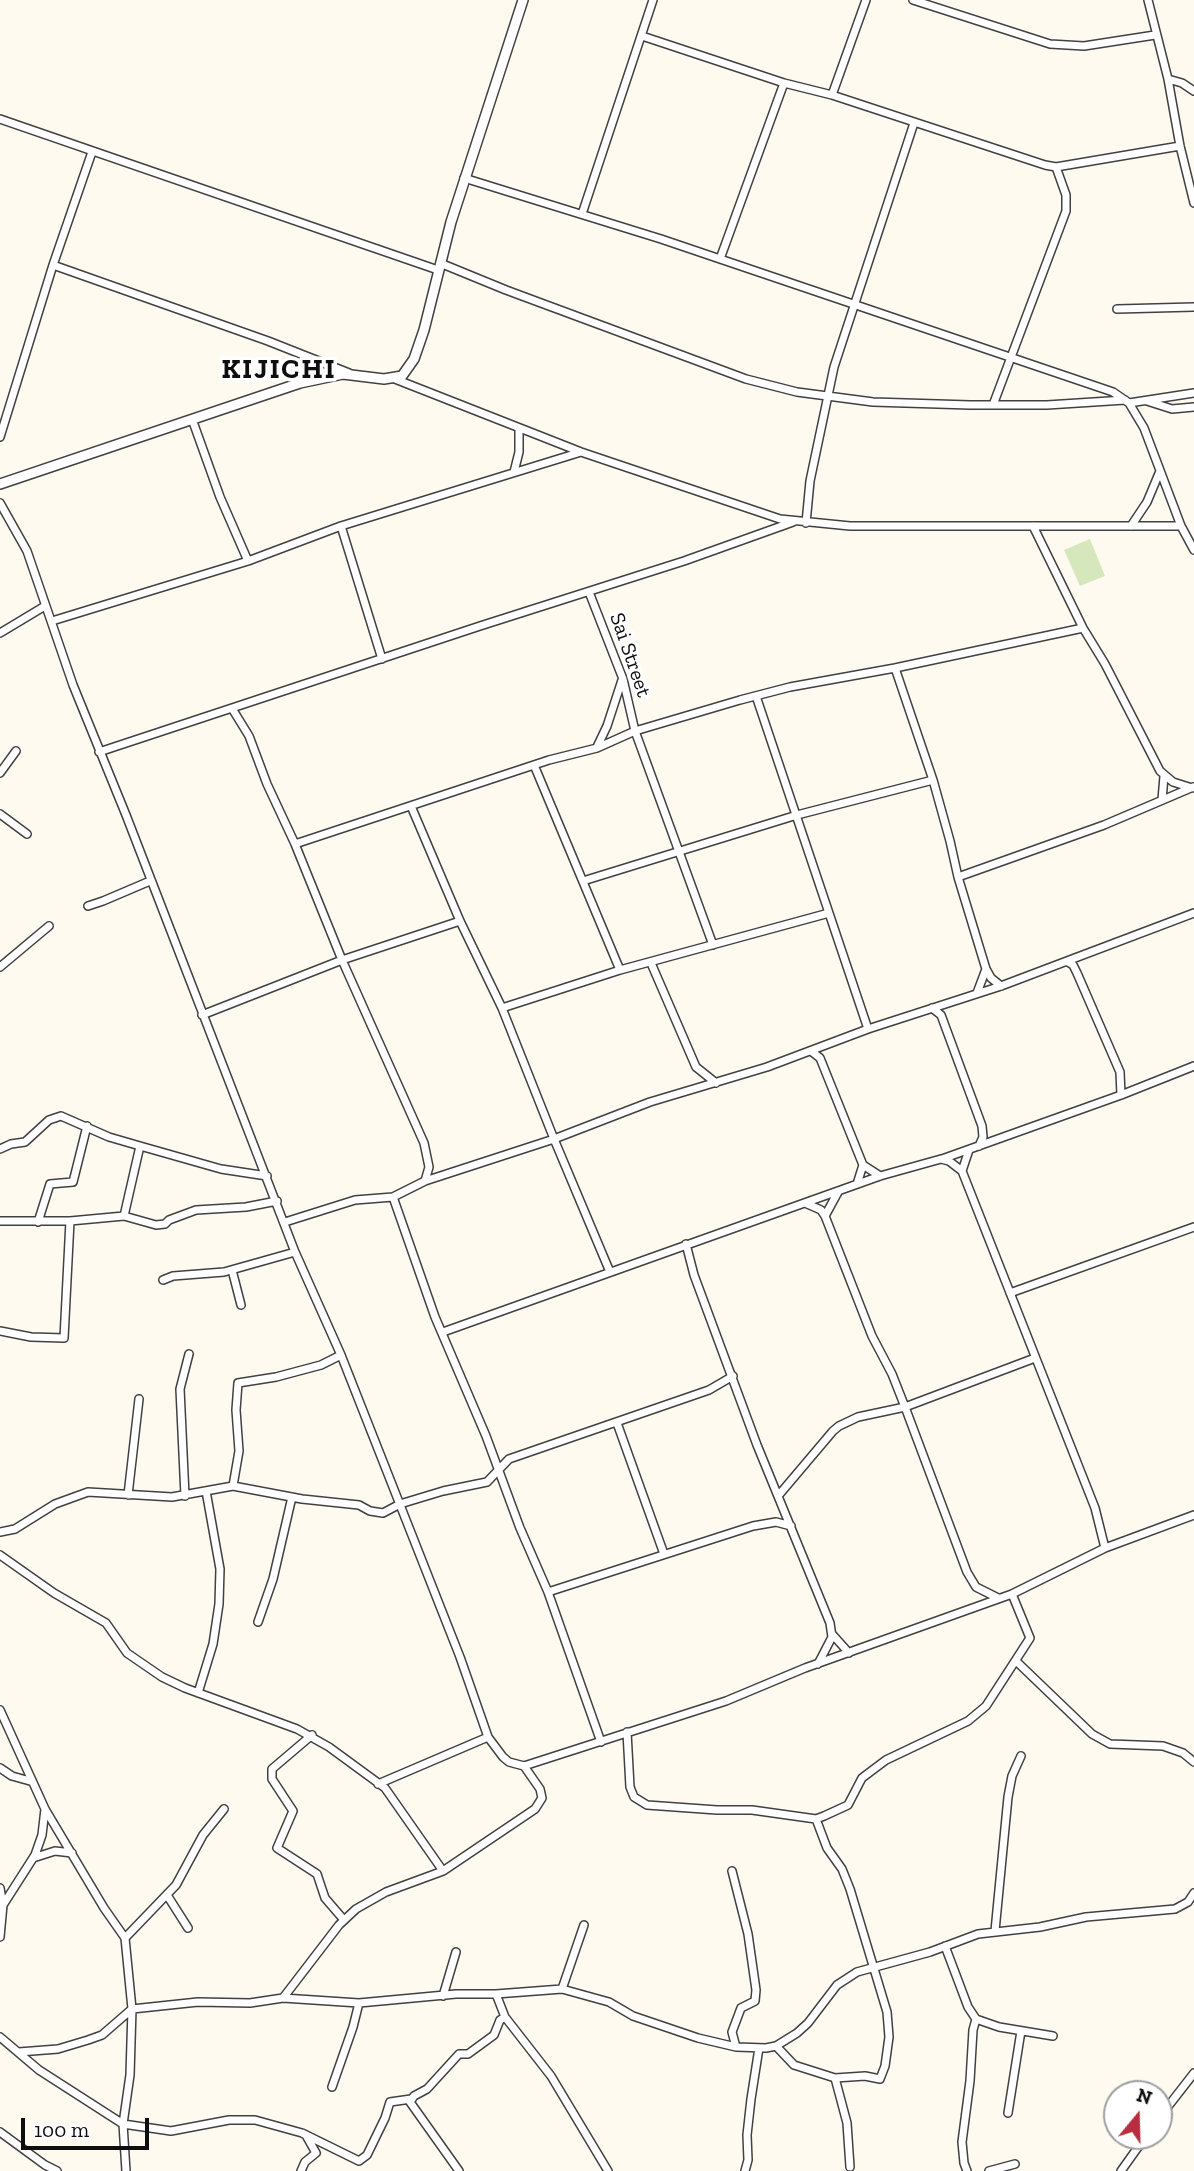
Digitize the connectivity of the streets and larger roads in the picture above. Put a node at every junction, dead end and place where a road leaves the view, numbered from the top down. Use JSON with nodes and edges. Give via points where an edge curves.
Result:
{"nodes":[{"id":1,"x":523,"y":0,"type":"edge"},
{"id":2,"x":653,"y":0,"type":"edge"},
{"id":3,"x":866,"y":0,"type":"edge"},
{"id":4,"x":913,"y":0,"type":"edge"},
{"id":5,"x":1148,"y":0,"type":"edge"},
{"id":6,"x":1155,"y":35,"type":"junction"},
{"id":7,"x":642,"y":36,"type":"junction"},
{"id":8,"x":1168,"y":79,"type":"junction"},
{"id":9,"x":784,"y":83,"type":"junction"},
{"id":10,"x":1194,"y":91,"type":"edge"},
{"id":11,"x":832,"y":95,"type":"junction"},
{"id":12,"x":0,"y":119,"type":"edge"},
{"id":13,"x":914,"y":123,"type":"junction"},
{"id":14,"x":1180,"y":146,"type":"junction"},
{"id":15,"x":92,"y":152,"type":"junction"},
{"id":16,"x":1056,"y":167,"type":"junction"},
{"id":17,"x":464,"y":178,"type":"junction"},
{"id":18,"x":1194,"y":203,"type":"edge"},
{"id":19,"x":582,"y":214,"type":"junction"},
{"id":20,"x":720,"y":259,"type":"junction"},
{"id":21,"x":53,"y":265,"type":"junction"},
{"id":22,"x":439,"y":267,"type":"junction"},
{"id":23,"x":853,"y":303,"type":"junction"},
{"id":24,"x":1194,"y":307,"type":"edge"},
{"id":25,"x":1118,"y":309,"type":"dead end"},
{"id":26,"x":1012,"y":358,"type":"junction"},
{"id":27,"x":353,"y":375,"type":"junction"},
{"id":28,"x":395,"y":379,"type":"junction"},
{"id":29,"x":1194,"y":393,"type":"edge"},
{"id":30,"x":827,"y":397,"type":"junction"},
{"id":31,"x":1146,"y":401,"type":"junction"},
{"id":32,"x":1127,"y":402,"type":"junction"},
{"id":33,"x":993,"y":405,"type":"junction"},
{"id":34,"x":1194,"y":407,"type":"edge"},
{"id":35,"x":192,"y":419,"type":"junction"},
{"id":36,"x":519,"y":428,"type":"junction"},
{"id":37,"x":0,"y":437,"type":"edge"},
{"id":38,"x":581,"y":452,"type":"junction"},
{"id":39,"x":1160,"y":471,"type":"junction"},
{"id":40,"x":514,"y":472,"type":"junction"},
{"id":41,"x":0,"y":484,"type":"edge"},
{"id":42,"x":0,"y":503,"type":"edge"},
{"id":43,"x":796,"y":521,"type":"junction"},
{"id":44,"x":806,"y":523,"type":"junction"},
{"id":45,"x":341,"y":526,"type":"junction"},
{"id":46,"x":1033,"y":526,"type":"junction"},
{"id":47,"x":1131,"y":526,"type":"junction"},
{"id":48,"x":1181,"y":526,"type":"junction"},
{"id":49,"x":1194,"y":550,"type":"edge"},
{"id":50,"x":248,"y":561,"type":"junction"},
{"id":51,"x":589,"y":592,"type":"junction"},
{"id":52,"x":45,"y":606,"type":"junction"},
{"id":53,"x":52,"y":621,"type":"junction"},
{"id":54,"x":1083,"y":628,"type":"junction"},
{"id":55,"x":0,"y":633,"type":"edge"},
{"id":56,"x":382,"y":659,"type":"junction"},
{"id":57,"x":895,"y":668,"type":"junction"},
{"id":58,"x":623,"y":679,"type":"junction"},
{"id":59,"x":756,"y":696,"type":"junction"},
{"id":60,"x":233,"y":710,"type":"junction"},
{"id":61,"x":635,"y":731,"type":"junction"},
{"id":62,"x":597,"y":748,"type":"junction"},
{"id":63,"x":16,"y":751,"type":"dead end"},
{"id":64,"x":99,"y":752,"type":"junction"},
{"id":65,"x":534,"y":765,"type":"junction"},
{"id":66,"x":0,"y":773,"type":"edge"},
{"id":67,"x":1164,"y":776,"type":"junction"},
{"id":68,"x":933,"y":780,"type":"junction"},
{"id":69,"x":1193,"y":788,"type":"edge"},
{"id":70,"x":1162,"y":800,"type":"junction"},
{"id":71,"x":411,"y":806,"type":"junction"},
{"id":72,"x":0,"y":814,"type":"edge"},
{"id":73,"x":797,"y":816,"type":"junction"},
{"id":74,"x":27,"y":834,"type":"dead end"},
{"id":75,"x":295,"y":844,"type":"junction"},
{"id":76,"x":681,"y":851,"type":"junction"},
{"id":77,"x":958,"y":877,"type":"junction"},
{"id":78,"x":150,"y":881,"type":"junction"},
{"id":79,"x":583,"y":881,"type":"junction"},
{"id":80,"x":88,"y":906,"type":"dead end"},
{"id":81,"x":828,"y":913,"type":"junction"},
{"id":82,"x":1192,"y":914,"type":"edge"},
{"id":83,"x":460,"y":921,"type":"junction"},
{"id":84,"x":1194,"y":923,"type":"edge"},
{"id":85,"x":49,"y":926,"type":"dead end"},
{"id":86,"x":713,"y":945,"type":"junction"},
{"id":87,"x":342,"y":960,"type":"junction"},
{"id":88,"x":1068,"y":962,"type":"junction"},
{"id":89,"x":651,"y":963,"type":"junction"},
{"id":90,"x":0,"y":967,"type":"edge"},
{"id":91,"x":986,"y":969,"type":"junction"},
{"id":92,"x":621,"y":970,"type":"junction"},
{"id":93,"x":1001,"y":986,"type":"junction"},
{"id":94,"x":977,"y":993,"type":"junction"},
{"id":95,"x":502,"y":1008,"type":"junction"},
{"id":96,"x":932,"y":1008,"type":"junction"},
{"id":97,"x":202,"y":1015,"type":"junction"},
{"id":98,"x":868,"y":1029,"type":"junction"},
{"id":99,"x":811,"y":1051,"type":"junction"},
{"id":100,"x":1194,"y":1066,"type":"edge"},
{"id":101,"x":716,"y":1083,"type":"junction"},
{"id":102,"x":1121,"y":1095,"type":"junction"},
{"id":103,"x":87,"y":1126,"type":"junction"},
{"id":104,"x":554,"y":1139,"type":"junction"},
{"id":105,"x":140,"y":1146,"type":"junction"},
{"id":106,"x":979,"y":1146,"type":"junction"},
{"id":107,"x":0,"y":1149,"type":"edge"},
{"id":108,"x":969,"y":1150,"type":"junction"},
{"id":109,"x":941,"y":1159,"type":"junction"},
{"id":110,"x":863,"y":1165,"type":"junction"},
{"id":111,"x":962,"y":1171,"type":"junction"},
{"id":112,"x":267,"y":1176,"type":"junction"},
{"id":113,"x":880,"y":1176,"type":"junction"},
{"id":114,"x":425,"y":1181,"type":"junction"},
{"id":115,"x":857,"y":1184,"type":"junction"},
{"id":116,"x":839,"y":1191,"type":"junction"},
{"id":117,"x":393,"y":1197,"type":"junction"},
{"id":118,"x":277,"y":1201,"type":"junction"},
{"id":119,"x":805,"y":1203,"type":"junction"},
{"id":120,"x":124,"y":1216,"type":"junction"},
{"id":121,"x":825,"y":1216,"type":"junction"},
{"id":122,"x":0,"y":1220,"type":"edge"},
{"id":123,"x":70,"y":1221,"type":"junction"},
{"id":124,"x":38,"y":1222,"type":"junction"},
{"id":125,"x":285,"y":1222,"type":"junction"},
{"id":126,"x":1194,"y":1227,"type":"edge"},
{"id":127,"x":687,"y":1244,"type":"junction"},
{"id":128,"x":295,"y":1252,"type":"junction"},
{"id":129,"x":232,"y":1270,"type":"junction"},
{"id":130,"x":610,"y":1272,"type":"junction"},
{"id":131,"x":163,"y":1280,"type":"dead end"},
{"id":132,"x":1010,"y":1293,"type":"junction"},
{"id":133,"x":241,"y":1305,"type":"dead end"},
{"id":134,"x":0,"y":1331,"type":"edge"},
{"id":135,"x":443,"y":1332,"type":"junction"},
{"id":136,"x":189,"y":1354,"type":"dead end"},
{"id":137,"x":341,"y":1355,"type":"junction"},
{"id":138,"x":1035,"y":1358,"type":"junction"},
{"id":139,"x":733,"y":1376,"type":"junction"},
{"id":140,"x":139,"y":1399,"type":"dead end"},
{"id":141,"x":905,"y":1406,"type":"junction"},
{"id":142,"x":617,"y":1423,"type":"junction"},
{"id":143,"x":498,"y":1470,"type":"junction"},
{"id":144,"x":233,"y":1486,"type":"junction"},
{"id":145,"x":206,"y":1491,"type":"junction"},
{"id":146,"x":128,"y":1495,"type":"junction"},
{"id":147,"x":185,"y":1496,"type":"junction"},
{"id":148,"x":778,"y":1496,"type":"junction"},
{"id":149,"x":292,"y":1497,"type":"junction"},
{"id":150,"x":400,"y":1504,"type":"junction"},
{"id":151,"x":1194,"y":1515,"type":"edge"},
{"id":152,"x":791,"y":1526,"type":"junction"},
{"id":153,"x":0,"y":1532,"type":"edge"},
{"id":154,"x":1105,"y":1548,"type":"junction"},
{"id":155,"x":664,"y":1554,"type":"junction"},
{"id":156,"x":0,"y":1555,"type":"edge"},
{"id":157,"x":548,"y":1592,"type":"junction"},
{"id":158,"x":1012,"y":1594,"type":"junction"},
{"id":159,"x":998,"y":1598,"type":"junction"},
{"id":160,"x":258,"y":1622,"type":"dead end"},
{"id":161,"x":832,"y":1634,"type":"junction"},
{"id":162,"x":849,"y":1653,"type":"junction"},
{"id":163,"x":1016,"y":1661,"type":"junction"},
{"id":164,"x":817,"y":1664,"type":"junction"},
{"id":165,"x":198,"y":1693,"type":"junction"},
{"id":166,"x":0,"y":1710,"type":"edge"},
{"id":167,"x":627,"y":1732,"type":"junction"},
{"id":168,"x":312,"y":1735,"type":"junction"},
{"id":169,"x":488,"y":1737,"type":"junction"},
{"id":170,"x":601,"y":1742,"type":"junction"},
{"id":171,"x":1021,"y":1756,"type":"dead end"},
{"id":172,"x":1194,"y":1762,"type":"edge"},
{"id":173,"x":524,"y":1766,"type":"junction"},
{"id":174,"x":0,"y":1768,"type":"edge"},
{"id":175,"x":30,"y":1781,"type":"junction"},
{"id":176,"x":378,"y":1784,"type":"junction"},
{"id":177,"x":45,"y":1809,"type":"junction"},
{"id":178,"x":224,"y":1809,"type":"dead end"},
{"id":179,"x":816,"y":1819,"type":"junction"},
{"id":180,"x":72,"y":1853,"type":"junction"},
{"id":181,"x":33,"y":1858,"type":"junction"},
{"id":182,"x":443,"y":1871,"type":"junction"},
{"id":183,"x":732,"y":1871,"type":"dead end"},
{"id":184,"x":0,"y":1888,"type":"edge"},
{"id":185,"x":1194,"y":1893,"type":"edge"},
{"id":186,"x":167,"y":1895,"type":"junction"},
{"id":187,"x":3,"y":1905,"type":"junction"},
{"id":188,"x":344,"y":1920,"type":"junction"},
{"id":189,"x":584,"y":1925,"type":"dead end"},
{"id":190,"x":188,"y":1928,"type":"dead end"},
{"id":191,"x":995,"y":1931,"type":"junction"},
{"id":192,"x":0,"y":1937,"type":"edge"},
{"id":193,"x":125,"y":1938,"type":"junction"},
{"id":194,"x":945,"y":1946,"type":"junction"},
{"id":195,"x":456,"y":1952,"type":"dead end"},
{"id":196,"x":873,"y":1968,"type":"junction"},
{"id":197,"x":562,"y":1989,"type":"junction"},
{"id":198,"x":496,"y":1994,"type":"junction"},
{"id":199,"x":443,"y":1996,"type":"junction"},
{"id":200,"x":283,"y":1998,"type":"junction"},
{"id":201,"x":359,"y":2003,"type":"junction"},
{"id":202,"x":132,"y":2009,"type":"junction"},
{"id":203,"x":505,"y":2017,"type":"junction"},
{"id":204,"x":976,"y":2019,"type":"junction"},
{"id":205,"x":1021,"y":2031,"type":"junction"},
{"id":206,"x":1053,"y":2036,"type":"dead end"},
{"id":207,"x":0,"y":2037,"type":"edge"},
{"id":208,"x":776,"y":2046,"type":"junction"},
{"id":209,"x":736,"y":2047,"type":"junction"},
{"id":210,"x":760,"y":2048,"type":"junction"},
{"id":211,"x":19,"y":2052,"type":"junction"},
{"id":212,"x":1194,"y":2073,"type":"edge"},
{"id":213,"x":835,"y":2078,"type":"junction"},
{"id":214,"x":332,"y":2087,"type":"dead end"},
{"id":215,"x":411,"y":2099,"type":"junction"},
{"id":216,"x":1173,"y":2100,"type":"edge"},
{"id":217,"x":1008,"y":2113,"type":"dead end"},
{"id":218,"x":123,"y":2124,"type":"junction"},
{"id":219,"x":0,"y":2132,"type":"edge"},
{"id":220,"x":307,"y":2136,"type":"junction"},
{"id":221,"x":1136,"y":2150,"type":"edge"},
{"id":222,"x":1016,"y":2164,"type":"dead end"},
{"id":223,"x":850,"y":2167,"type":"dead end"},
{"id":224,"x":57,"y":2171,"type":"edge"},
{"id":225,"x":126,"y":2171,"type":"edge"},
{"id":226,"x":301,"y":2171,"type":"edge"},
{"id":227,"x":458,"y":2171,"type":"edge"},
{"id":228,"x":607,"y":2171,"type":"edge"},
{"id":229,"x":745,"y":2171,"type":"edge"},
{"id":230,"x":967,"y":2171,"type":"edge"},
{"id":231,"x":989,"y":2171,"type":"edge"},
{"id":232,"x":1121,"y":2171,"type":"edge"}],
"edges":[{"from":1,"to":17,"type":"street"},
{"from":2,"to":7,"type":"street"},
{"from":3,"to":11,"type":"street"},
{"from":4,"to":6,"type":"street","via":[[1050,44],[1084,46]]},
{"from":5,"to":6,"type":"street"},
{"from":6,"to":8,"type":"street"},
{"from":7,"to":9,"type":"street"},
{"from":7,"to":19,"type":"street"},
{"from":8,"to":10,"type":"street"},
{"from":8,"to":14,"type":"street"},
{"from":9,"to":11,"type":"street"},
{"from":9,"to":20,"type":"street"},
{"from":11,"to":13,"type":"street"},
{"from":12,"to":15,"type":"street"},
{"from":13,"to":16,"type":"street"},
{"from":13,"to":23,"type":"street"},
{"from":14,"to":16,"type":"street"},
{"from":14,"to":18,"type":"street"},
{"from":15,"to":21,"type":"street"},
{"from":15,"to":22,"type":"street"},
{"from":16,"to":26,"type":"street","via":[[1066,195],[1066,211]]},
{"from":17,"to":19,"type":"street"},
{"from":17,"to":22,"type":"street"},
{"from":19,"to":20,"type":"street"},
{"from":20,"to":23,"type":"street"},
{"from":21,"to":27,"type":"street"},
{"from":21,"to":37,"type":"street"},
{"from":22,"to":28,"type":"street","via":[[414,359],[406,373]]},
{"from":22,"to":30,"type":"street","via":[[746,379]]},
{"from":23,"to":26,"type":"street"},
{"from":23,"to":30,"type":"street"},
{"from":24,"to":25,"type":"street"},
{"from":26,"to":32,"type":"street","via":[[1103,388]]},
{"from":26,"to":33,"type":"street"},
{"from":27,"to":28,"type":"street"},
{"from":27,"to":35,"type":"street","via":[[300,383]]},
{"from":28,"to":36,"type":"street"},
{"from":29,"to":31,"type":"street"},
{"from":30,"to":33,"type":"street"},
{"from":30,"to":44,"type":"street"},
{"from":31,"to":32,"type":"street"},
{"from":31,"to":34,"type":"street","via":[[1172,409]]},
{"from":32,"to":33,"type":"street"},
{"from":32,"to":39,"type":"street","via":[[1144,428]]},
{"from":35,"to":41,"type":"street"},
{"from":35,"to":50,"type":"street"},
{"from":36,"to":38,"type":"street"},
{"from":36,"to":40,"type":"street"},
{"from":38,"to":40,"type":"street"},
{"from":38,"to":43,"type":"street","via":[[762,514]]},
{"from":39,"to":47,"type":"street"},
{"from":39,"to":48,"type":"street"},
{"from":40,"to":45,"type":"street"},
{"from":42,"to":52,"type":"street","via":[[27,551]]},
{"from":43,"to":44,"type":"street"},
{"from":43,"to":51,"type":"street"},
{"from":44,"to":46,"type":"street"},
{"from":45,"to":50,"type":"street"},
{"from":45,"to":56,"type":"street"},
{"from":46,"to":47,"type":"street"},
{"from":46,"to":54,"type":"street"},
{"from":47,"to":48,"type":"street"},
{"from":48,"to":49,"type":"street"},
{"from":50,"to":53,"type":"street"},
{"from":51,"to":56,"type":"street"},
{"from":51,"to":58,"type":"street","name":"Sai Street"},
{"from":52,"to":53,"type":"street"},
{"from":52,"to":55,"type":"street"},
{"from":53,"to":64,"type":"street"},
{"from":54,"to":57,"type":"street"},
{"from":54,"to":67,"type":"street"},
{"from":56,"to":60,"type":"street"},
{"from":57,"to":59,"type":"street"},
{"from":57,"to":68,"type":"street"},
{"from":58,"to":61,"type":"street","name":"Sai Street"},
{"from":58,"to":62,"type":"street"},
{"from":59,"to":61,"type":"street"},
{"from":59,"to":73,"type":"street"},
{"from":60,"to":64,"type":"street"},
{"from":60,"to":75,"type":"street","via":[[250,736]]},
{"from":61,"to":62,"type":"street"},
{"from":61,"to":76,"type":"street","name":"Sai Street"},
{"from":62,"to":65,"type":"street"},
{"from":63,"to":66,"type":"street"},
{"from":64,"to":78,"type":"street"},
{"from":65,"to":71,"type":"street"},
{"from":65,"to":79,"type":"street"},
{"from":67,"to":69,"type":"street"},
{"from":67,"to":70,"type":"street"},
{"from":68,"to":73,"type":"street"},
{"from":68,"to":77,"type":"street"},
{"from":69,"to":70,"type":"street"},
{"from":70,"to":77,"type":"street"},
{"from":71,"to":75,"type":"street"},
{"from":71,"to":83,"type":"street"},
{"from":72,"to":74,"type":"street"},
{"from":73,"to":76,"type":"street"},
{"from":73,"to":81,"type":"street"},
{"from":75,"to":87,"type":"street"},
{"from":76,"to":79,"type":"street"},
{"from":76,"to":86,"type":"street","name":"Sai Street"},
{"from":77,"to":91,"type":"street"},
{"from":78,"to":80,"type":"street"},
{"from":78,"to":97,"type":"street"},
{"from":79,"to":92,"type":"street"},
{"from":81,"to":86,"type":"street"},
{"from":81,"to":98,"type":"street"},
{"from":82,"to":84,"type":"street"},
{"from":82,"to":88,"type":"street"},
{"from":83,"to":87,"type":"street"},
{"from":83,"to":95,"type":"street"},
{"from":85,"to":90,"type":"street"},
{"from":86,"to":89,"type":"street"},
{"from":87,"to":97,"type":"street"},
{"from":87,"to":114,"type":"street","via":[[424,1143],[429,1167]]},
{"from":88,"to":93,"type":"street"},
{"from":88,"to":102,"type":"street","via":[[1120,1072]]},
{"from":89,"to":92,"type":"street"},
{"from":89,"to":101,"type":"street","via":[[696,1067]]},
{"from":91,"to":93,"type":"street"},
{"from":91,"to":94,"type":"street"},
{"from":92,"to":95,"type":"street"},
{"from":93,"to":94,"type":"street"},
{"from":94,"to":96,"type":"street"},
{"from":95,"to":104,"type":"street"},
{"from":96,"to":98,"type":"street"},
{"from":96,"to":106,"type":"street","via":[[941,1015],[982,1126]]},
{"from":97,"to":112,"type":"street"},
{"from":98,"to":99,"type":"street"},
{"from":99,"to":101,"type":"street"},
{"from":99,"to":110,"type":"street","via":[[820,1058]]},
{"from":100,"to":102,"type":"street"},
{"from":101,"to":104,"type":"street","via":[[650,1102]]},
{"from":102,"to":106,"type":"street"},
{"from":103,"to":105,"type":"street"},
{"from":103,"to":107,"type":"street","via":[[56,1116],[25,1142]]},
{"from":103,"to":124,"type":"street","via":[[73,1182],[50,1184]]},
{"from":104,"to":114,"type":"street"},
{"from":104,"to":130,"type":"street"},
{"from":105,"to":112,"type":"street","via":[[221,1169]]},
{"from":105,"to":120,"type":"street"},
{"from":106,"to":108,"type":"street"},
{"from":108,"to":109,"type":"street"},
{"from":108,"to":111,"type":"street"},
{"from":109,"to":111,"type":"street"},
{"from":109,"to":113,"type":"street"},
{"from":110,"to":113,"type":"street"},
{"from":110,"to":115,"type":"street"},
{"from":111,"to":132,"type":"street"},
{"from":112,"to":118,"type":"street"},
{"from":113,"to":115,"type":"street"},
{"from":114,"to":117,"type":"street"},
{"from":115,"to":116,"type":"street"},
{"from":116,"to":119,"type":"street"},
{"from":116,"to":121,"type":"street"},
{"from":117,"to":125,"type":"street","via":[[355,1200]]},
{"from":117,"to":135,"type":"street"},
{"from":118,"to":120,"type":"street","via":[[195,1210],[165,1224]]},
{"from":118,"to":125,"type":"street"},
{"from":119,"to":121,"type":"street"},
{"from":119,"to":127,"type":"street"},
{"from":120,"to":123,"type":"street"},
{"from":121,"to":141,"type":"street"},
{"from":122,"to":124,"type":"street"},
{"from":123,"to":124,"type":"street"},
{"from":123,"to":134,"type":"street","via":[[64,1338]]},
{"from":125,"to":128,"type":"street"},
{"from":126,"to":132,"type":"street"},
{"from":127,"to":130,"type":"street"},
{"from":127,"to":139,"type":"street","via":[[694,1275]]},
{"from":128,"to":129,"type":"street"},
{"from":128,"to":137,"type":"street"},
{"from":129,"to":131,"type":"street"},
{"from":129,"to":133,"type":"street"},
{"from":130,"to":135,"type":"street"},
{"from":132,"to":138,"type":"street"},
{"from":135,"to":143,"type":"street"},
{"from":136,"to":147,"type":"street","via":[[180,1389]]},
{"from":137,"to":144,"type":"street","via":[[312,1368],[238,1383],[239,1451]]},
{"from":137,"to":150,"type":"street"},
{"from":138,"to":141,"type":"street"},
{"from":138,"to":154,"type":"street","via":[[1095,1508]]},
{"from":139,"to":142,"type":"street","via":[[709,1390]]},
{"from":139,"to":148,"type":"street"},
{"from":140,"to":146,"type":"street"},
{"from":141,"to":148,"type":"street","via":[[839,1426]]},
{"from":141,"to":159,"type":"street","via":[[967,1572],[976,1587]]},
{"from":142,"to":143,"type":"street","via":[[524,1453]]},
{"from":142,"to":155,"type":"street"},
{"from":143,"to":150,"type":"street","via":[[486,1482]]},
{"from":143,"to":157,"type":"street"},
{"from":144,"to":145,"type":"street"},
{"from":144,"to":149,"type":"street"},
{"from":145,"to":147,"type":"street"},
{"from":145,"to":165,"type":"street","via":[[220,1569],[219,1604]]},
{"from":146,"to":147,"type":"street"},
{"from":146,"to":153,"type":"street","via":[[80,1493],[15,1529]]},
{"from":148,"to":152,"type":"street"},
{"from":149,"to":150,"type":"street","via":[[359,1504],[374,1513]]},
{"from":149,"to":160,"type":"street"},
{"from":150,"to":169,"type":"street"},
{"from":151,"to":154,"type":"street"},
{"from":152,"to":155,"type":"street","via":[[766,1523]]},
{"from":152,"to":161,"type":"street"},
{"from":154,"to":158,"type":"street"},
{"from":155,"to":157,"type":"street"},
{"from":156,"to":165,"type":"street","via":[[106,1623],[134,1659]]},
{"from":157,"to":170,"type":"street"},
{"from":158,"to":159,"type":"street"},
{"from":158,"to":163,"type":"street","via":[[1030,1638]]},
{"from":159,"to":162,"type":"street"},
{"from":161,"to":162,"type":"street"},
{"from":161,"to":164,"type":"street"},
{"from":162,"to":164,"type":"street"},
{"from":163,"to":172,"type":"street","via":[[1092,1734],[1110,1744],[1163,1746]]},
{"from":163,"to":179,"type":"street","via":[[968,1721],[886,1760],[862,1778],[848,1805]]},
{"from":164,"to":167,"type":"street","via":[[726,1701]]},
{"from":165,"to":168,"type":"street"},
{"from":166,"to":175,"type":"street"},
{"from":167,"to":170,"type":"street"},
{"from":167,"to":179,"type":"street","via":[[630,1787],[640,1801]]},
{"from":168,"to":176,"type":"street"},
{"from":168,"to":188,"type":"street","via":[[272,1769],[272,1779],[293,1811],[277,1848],[317,1874],[325,1898]]},
{"from":169,"to":173,"type":"street","via":[[509,1762]]},
{"from":169,"to":176,"type":"street"},
{"from":170,"to":173,"type":"street"},
{"from":171,"to":191,"type":"street","via":[[1008,1797]]},
{"from":173,"to":182,"type":"street","via":[[540,1789],[540,1803]]},
{"from":174,"to":175,"type":"street"},
{"from":175,"to":177,"type":"street"},
{"from":176,"to":182,"type":"street"},
{"from":177,"to":180,"type":"street"},
{"from":177,"to":181,"type":"street"},
{"from":178,"to":186,"type":"street"},
{"from":179,"to":196,"type":"street","via":[[850,1889]]},
{"from":180,"to":181,"type":"street","via":[[55,1851]]},
{"from":180,"to":193,"type":"street"},
{"from":181,"to":187,"type":"street"},
{"from":182,"to":188,"type":"street","via":[[386,1892]]},
{"from":183,"to":209,"type":"street","via":[[756,1990],[755,2001],[741,2008],[733,2032]]},
{"from":184,"to":187,"type":"street"},
{"from":185,"to":191,"type":"street","via":[[1175,1909]]},
{"from":186,"to":190,"type":"street"},
{"from":186,"to":193,"type":"street"},
{"from":187,"to":192,"type":"street"},
{"from":188,"to":200,"type":"street"},
{"from":189,"to":197,"type":"street"},
{"from":191,"to":194,"type":"street"},
{"from":193,"to":202,"type":"street"},
{"from":194,"to":196,"type":"street"},
{"from":194,"to":204,"type":"street"},
{"from":195,"to":199,"type":"street"},
{"from":196,"to":208,"type":"street","via":[[845,1979],[808,2023]]},
{"from":196,"to":213,"type":"street","via":[[887,2012],[885,2066],[880,2079]]},
{"from":197,"to":198,"type":"street"},
{"from":197,"to":209,"type":"street"},
{"from":198,"to":199,"type":"street"},
{"from":198,"to":203,"type":"street"},
{"from":199,"to":201,"type":"street"},
{"from":200,"to":201,"type":"street"},
{"from":200,"to":202,"type":"street"},
{"from":201,"to":214,"type":"street"},
{"from":202,"to":211,"type":"street","via":[[102,2035],[58,2049]]},
{"from":202,"to":218,"type":"street"},
{"from":203,"to":215,"type":"street","via":[[494,2035],[468,2054],[459,2053],[427,2089]]},
{"from":203,"to":228,"type":"street","via":[[551,2076]]},
{"from":204,"to":205,"type":"street"},
{"from":204,"to":230,"type":"street","via":[[962,2142]]},
{"from":205,"to":206,"type":"street"},
{"from":205,"to":217,"type":"street"},
{"from":207,"to":211,"type":"street"},
{"from":208,"to":210,"type":"street"},
{"from":208,"to":213,"type":"street","via":[[794,2065]]},
{"from":209,"to":210,"type":"street"},
{"from":210,"to":229,"type":"street"},
{"from":211,"to":218,"type":"street"},
{"from":212,"to":216,"type":"street"},
{"from":213,"to":223,"type":"street","via":[[847,2123]]},
{"from":215,"to":220,"type":"street","via":[[390,2102],[363,2161]]},
{"from":215,"to":227,"type":"street","via":[[412,2107]]},
{"from":218,"to":220,"type":"street","via":[[171,2131],[255,2120]]},
{"from":218,"to":225,"type":"street"},
{"from":219,"to":224,"type":"street"},
{"from":220,"to":226,"type":"street","via":[[316,2153]]},
{"from":221,"to":232,"type":"street"},
{"from":222,"to":231,"type":"street"}]}
